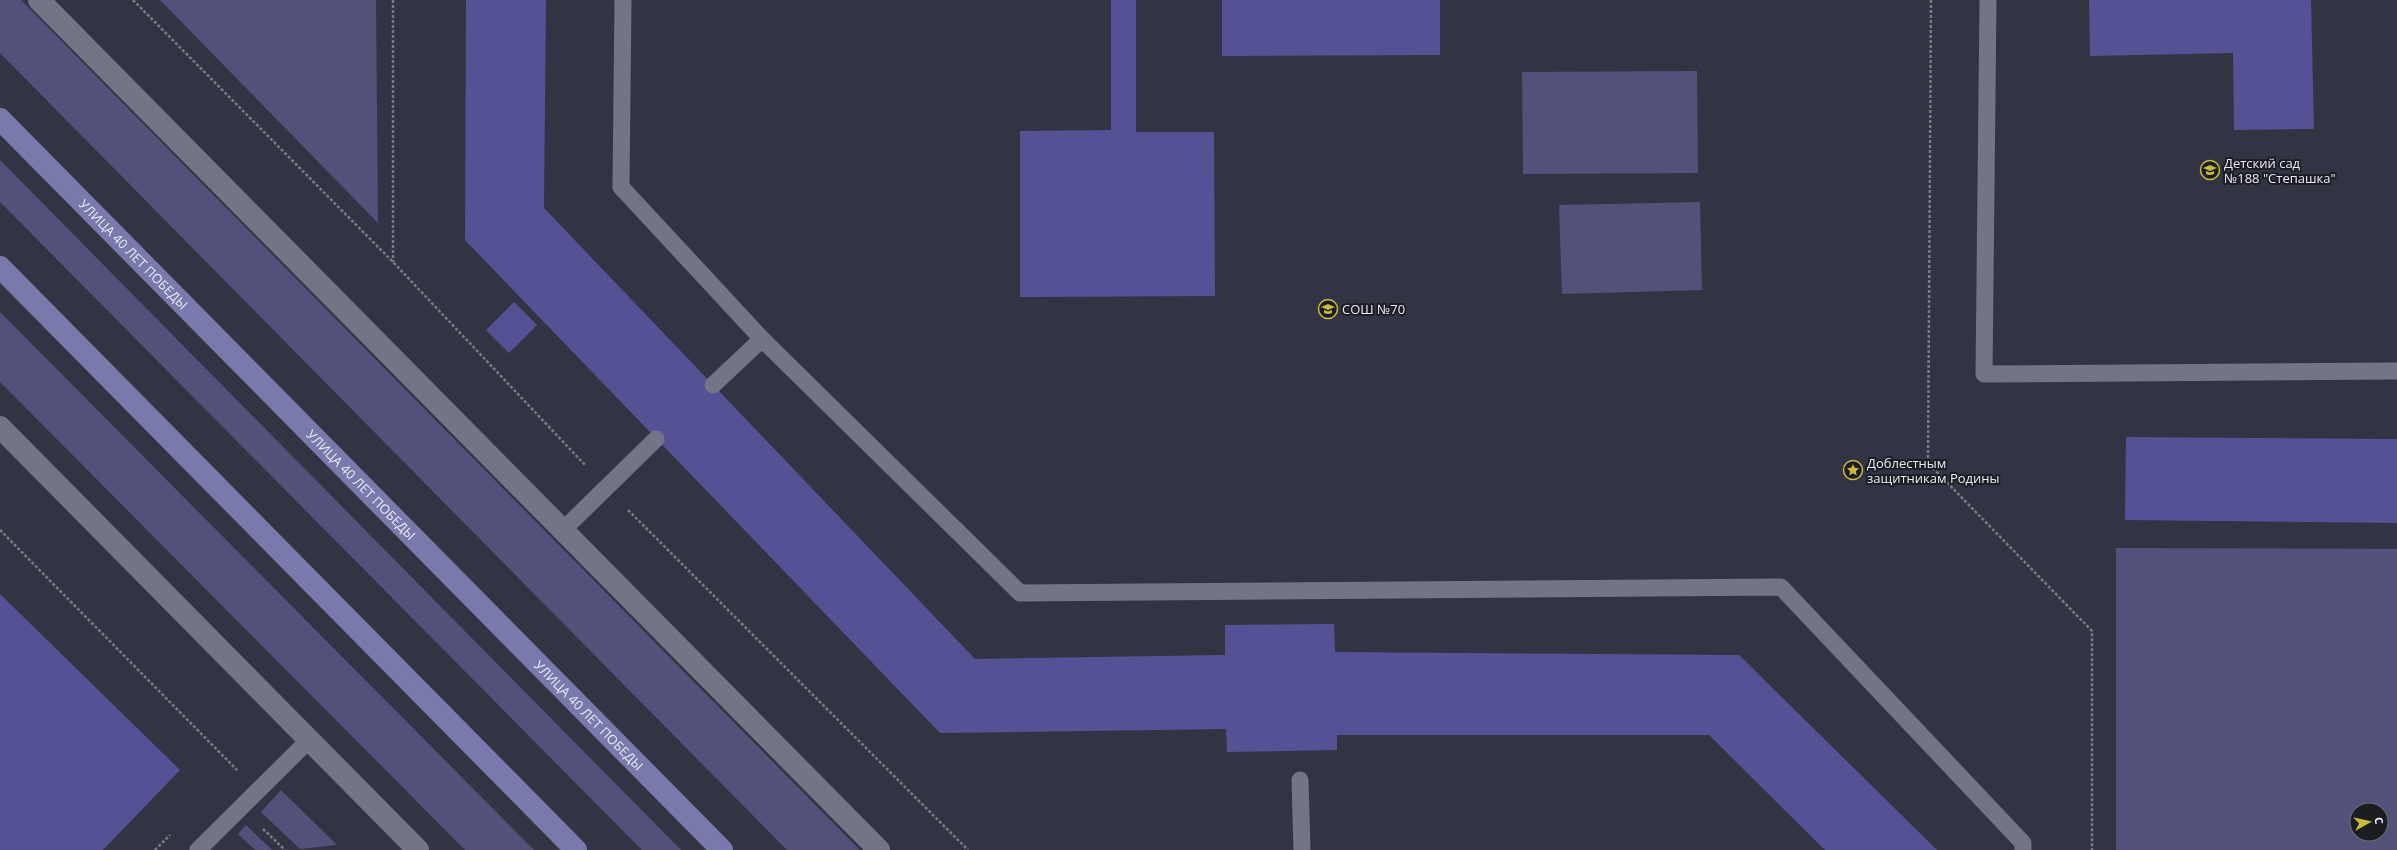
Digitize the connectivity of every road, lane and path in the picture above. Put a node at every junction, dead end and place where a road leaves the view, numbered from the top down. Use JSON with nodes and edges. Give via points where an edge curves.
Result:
{"nodes":[{"id":1,"x":40,"y":0,"type":"edge"},
{"id":2,"x":133,"y":0,"type":"edge"},
{"id":3,"x":393,"y":0,"type":"edge"},
{"id":4,"x":624,"y":0,"type":"edge"},
{"id":5,"x":1931,"y":0,"type":"edge"},
{"id":6,"x":1988,"y":0,"type":"edge"},
{"id":7,"x":0,"y":119,"type":"edge"},
{"id":8,"x":393,"y":262,"type":"junction"},
{"id":9,"x":0,"y":267,"type":"edge"},
{"id":10,"x":762,"y":339,"type":"junction"},
{"id":11,"x":2397,"y":371,"type":"edge"},
{"id":12,"x":713,"y":385,"type":"dead end"},
{"id":13,"x":0,"y":427,"type":"edge"},
{"id":14,"x":656,"y":439,"type":"dead end"},
{"id":15,"x":605,"y":487,"type":"junction"},
{"id":16,"x":0,"y":530,"type":"edge"},
{"id":17,"x":563,"y":530,"type":"junction"},
{"id":18,"x":309,"y":740,"type":"junction"},
{"id":19,"x":232,"y":774,"type":"dead end"},
{"id":20,"x":1300,"y":780,"type":"dead end"},
{"id":21,"x":171,"y":834,"type":"dead end"},
{"id":22,"x":155,"y":850,"type":"edge"},
{"id":23,"x":198,"y":850,"type":"edge"},
{"id":24,"x":418,"y":850,"type":"edge"},
{"id":25,"x":576,"y":850,"type":"edge"},
{"id":26,"x":722,"y":850,"type":"edge"},
{"id":27,"x":879,"y":850,"type":"edge"},
{"id":28,"x":968,"y":850,"type":"edge"},
{"id":29,"x":1302,"y":850,"type":"edge"},
{"id":30,"x":2023,"y":850,"type":"edge"},
{"id":31,"x":2092,"y":850,"type":"edge"}],
"edges":[{"from":1,"to":17,"type":"street"},
{"from":2,"to":8,"type":"path"},
{"from":3,"to":8,"type":"path"},
{"from":4,"to":10,"type":"lane","via":[[621,187]]},
{"from":5,"to":31,"type":"path","via":[[1928,463],[2092,631]]},
{"from":6,"to":11,"type":"lane","via":[[1984,374]]},
{"from":7,"to":26,"type":"main road","name":"УЛИЦА 40 ЛЕТ ПОБЕДЫ"},
{"from":8,"to":15,"type":"path"},
{"from":9,"to":25,"type":"main road"},
{"from":10,"to":12,"type":"lane"},
{"from":10,"to":30,"type":"lane","via":[[1020,593],[1781,587],[2023,842]]},
{"from":13,"to":18,"type":"street"},
{"from":14,"to":15,"type":"lane"},
{"from":15,"to":17,"type":"lane"},
{"from":15,"to":28,"type":"path"},
{"from":16,"to":19,"type":"path","via":[[237,769]]},
{"from":17,"to":27,"type":"street"},
{"from":18,"to":23,"type":"lane"},
{"from":18,"to":24,"type":"street"},
{"from":20,"to":29,"type":"lane"},
{"from":21,"to":22,"type":"path"}]}
